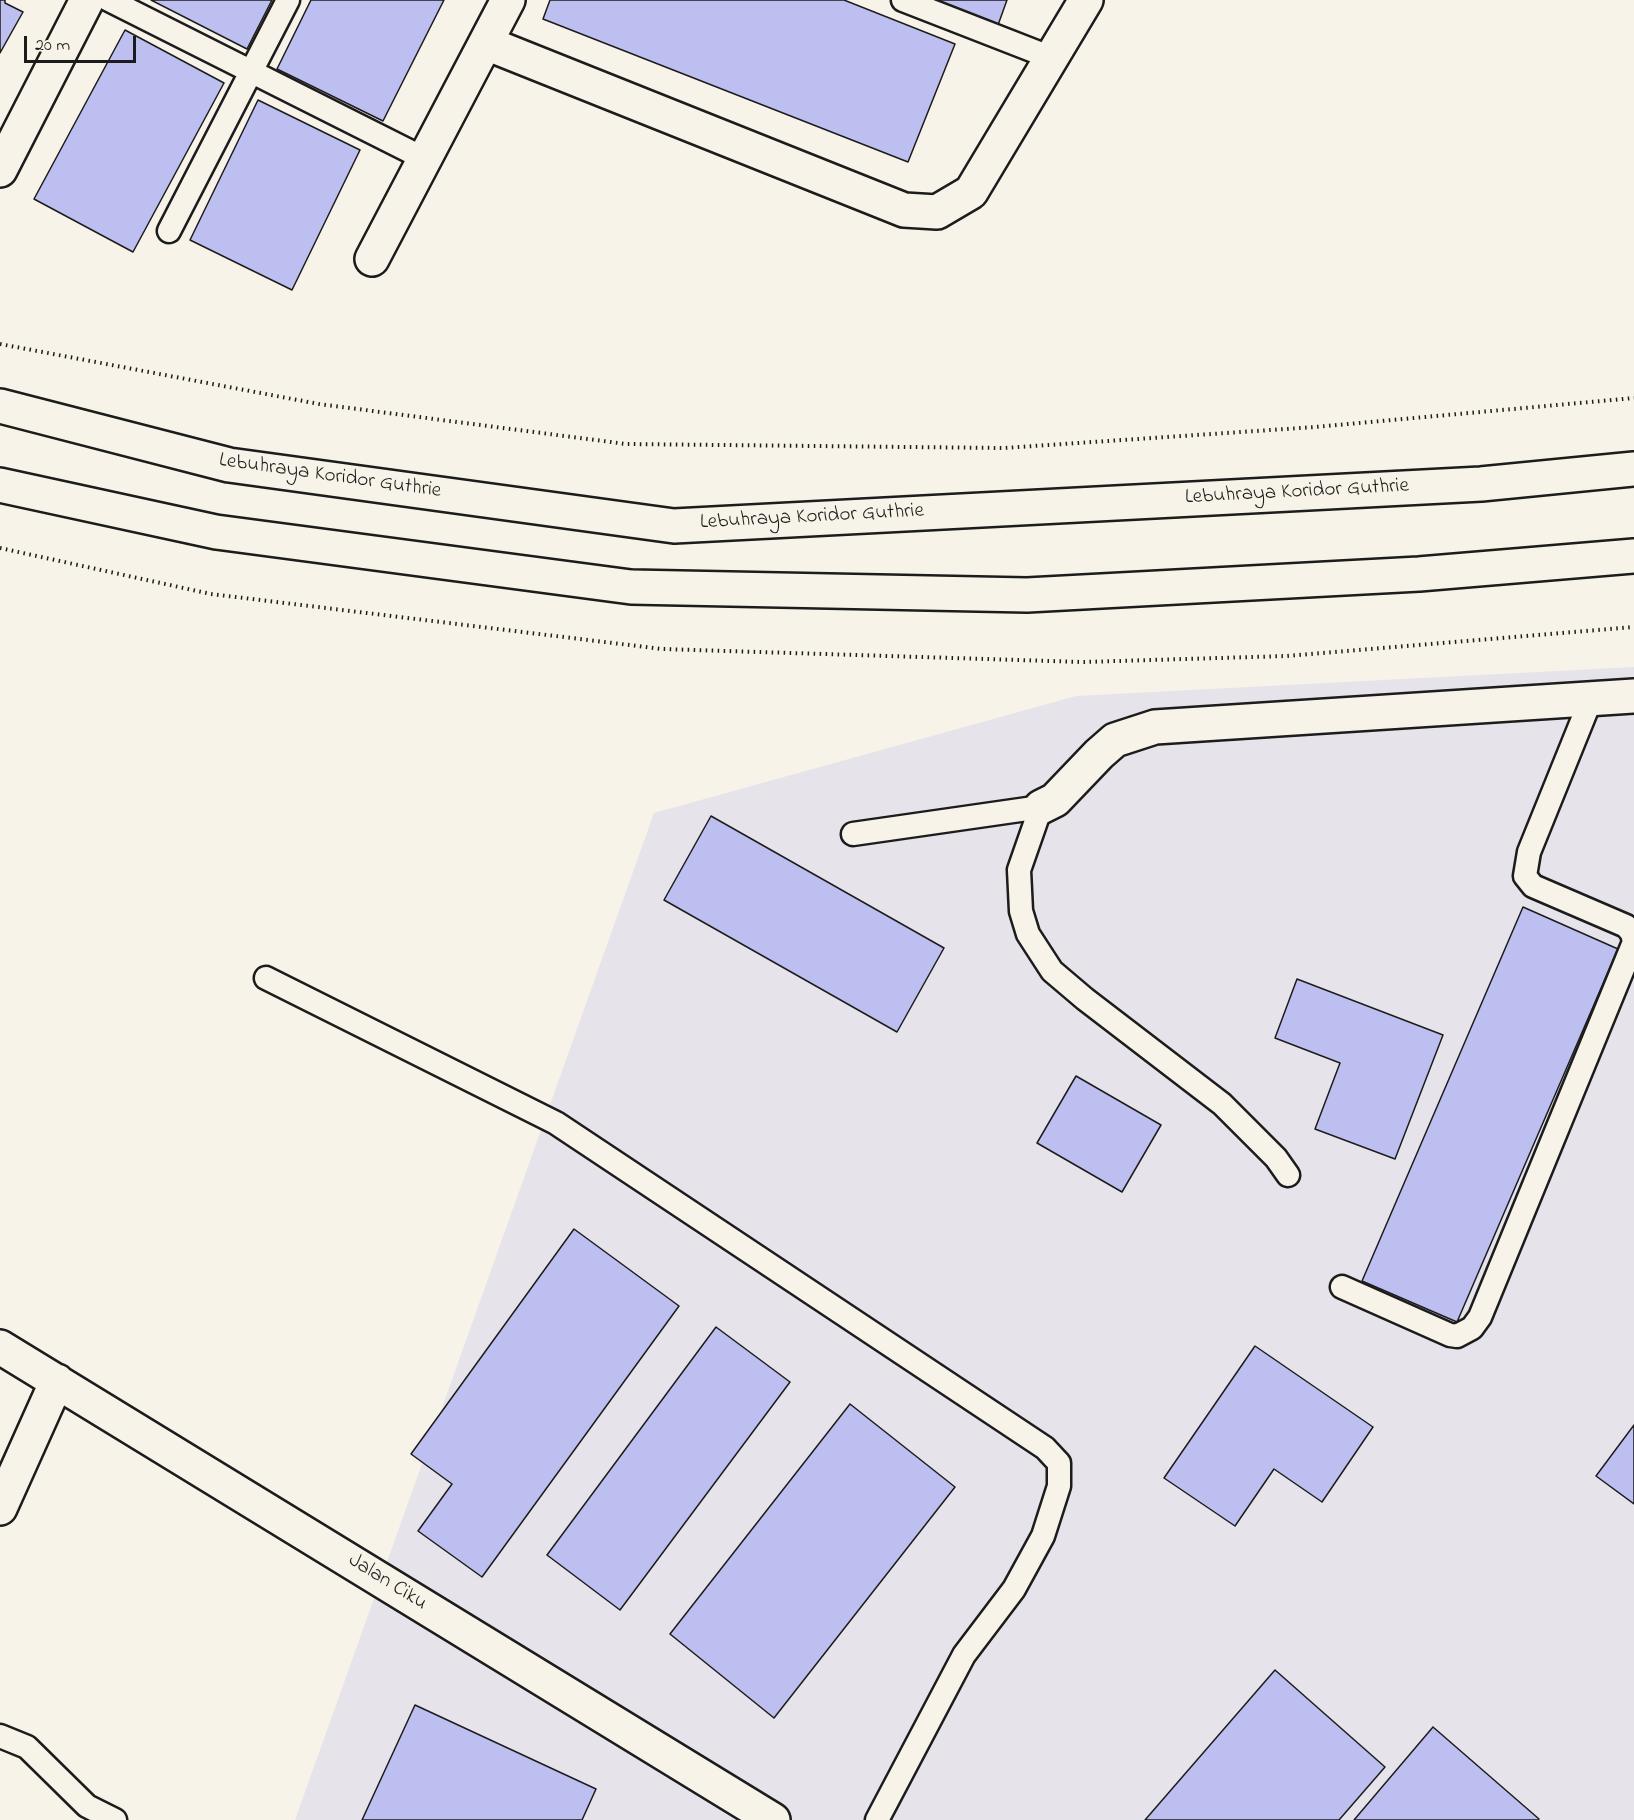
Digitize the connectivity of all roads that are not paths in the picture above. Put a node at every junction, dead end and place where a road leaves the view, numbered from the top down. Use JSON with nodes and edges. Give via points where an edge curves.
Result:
{"nodes":[{"id":1,"x":87,"y":0,"type":"edge"},
{"id":2,"x":109,"y":0,"type":"edge"},
{"id":3,"x":288,"y":0,"type":"edge"},
{"id":4,"x":508,"y":0,"type":"edge"},
{"id":5,"x":903,"y":0,"type":"edge"},
{"id":6,"x":1086,"y":0,"type":"edge"},
{"id":7,"x":486,"y":43,"type":"junction"},
{"id":8,"x":1052,"y":58,"type":"junction"},
{"id":9,"x":251,"y":71,"type":"junction"},
{"id":10,"x":423,"y":158,"type":"junction"},
{"id":11,"x":0,"y":170,"type":"edge"},
{"id":12,"x":169,"y":231,"type":"dead end"},
{"id":13,"x":372,"y":259,"type":"dead end"},
{"id":14,"x":0,"y":406,"type":"edge"},
{"id":15,"x":1634,"y":469,"type":"edge"},
{"id":16,"x":0,"y":485,"type":"edge"},
{"id":17,"x":1634,"y":556,"type":"edge"},
{"id":18,"x":1634,"y":696,"type":"edge"},
{"id":19,"x":1591,"y":699,"type":"junction"},
{"id":20,"x":1041,"y":807,"type":"junction"},
{"id":21,"x":853,"y":834,"type":"dead end"},
{"id":22,"x":266,"y":978,"type":"dead end"},
{"id":23,"x":1288,"y":1175,"type":"dead end"},
{"id":24,"x":1342,"y":1287,"type":"dead end"},
{"id":25,"x":0,"y":1347,"type":"edge"},
{"id":26,"x":57,"y":1381,"type":"junction"},
{"id":27,"x":0,"y":1508,"type":"edge"},
{"id":28,"x":0,"y":1736,"type":"edge"},
{"id":29,"x":115,"y":1820,"type":"edge"},
{"id":30,"x":773,"y":1820,"type":"edge"},
{"id":31,"x":877,"y":1820,"type":"edge"}],
"edges":[{"from":1,"to":11,"type":"main road"},
{"from":2,"to":9,"type":"lane"},
{"from":3,"to":9,"type":"lane"},
{"from":4,"to":7,"type":"main road"},
{"from":5,"to":8,"type":"lane"},
{"from":6,"to":8,"type":"main road"},
{"from":7,"to":8,"type":"main road","via":[[904,210],[937,212],[971,192]]},
{"from":7,"to":10,"type":"main road"},
{"from":9,"to":10,"type":"lane"},
{"from":9,"to":12,"type":"lane"},
{"from":10,"to":13,"type":"main road"},
{"from":14,"to":15,"type":"main road","name":"Lebuhraya Koridor Guthrie","via":[[230,465],[674,525],[1481,484]]},
{"from":16,"to":17,"type":"main road","via":[[216,532],[631,587],[1027,595],[1419,574]]},
{"from":18,"to":19,"type":"main road"},
{"from":19,"to":20,"type":"main road","via":[[1155,727],[1115,740],[1055,800]]},
{"from":19,"to":24,"type":"lane","via":[[1529,852],[1525,876],[1533,886],[1626,926],[1634,942],[1480,1317],[1472,1328],[1457,1336],[1450,1335]]},
{"from":20,"to":21,"type":"lane"},
{"from":20,"to":23,"type":"lane","via":[[1019,870],[1021,911],[1028,934],[1052,971],[1222,1104]]},
{"from":22,"to":31,"type":"lane","via":[[556,1123],[1026,1435],[1059,1463],[1059,1486],[1043,1536],[1014,1589],[964,1656]]},
{"from":25,"to":26,"type":"main road","name":"Jalan Ciku"},
{"from":26,"to":27,"type":"main road"},
{"from":26,"to":30,"type":"main road","name":"Jalan Ciku"},
{"from":28,"to":29,"type":"lane","via":[[27,1747],[87,1806]]}]}
